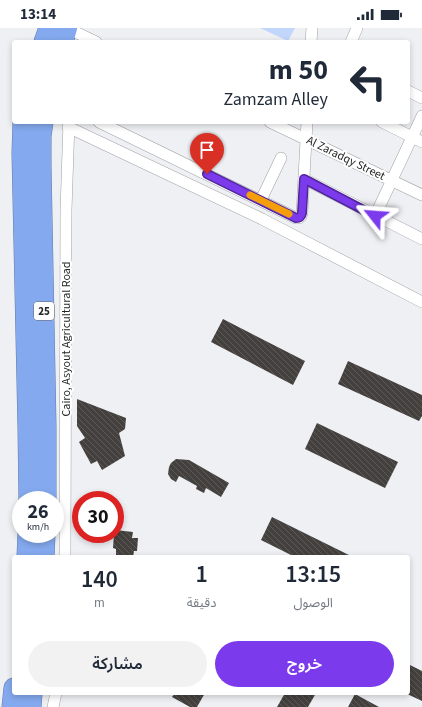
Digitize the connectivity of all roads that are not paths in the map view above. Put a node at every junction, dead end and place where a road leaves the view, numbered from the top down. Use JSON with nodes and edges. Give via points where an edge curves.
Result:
{"nodes":[{"id":1,"x":49,"y":28,"type":"edge"},
{"id":2,"x":312,"y":28,"type":"edge"},
{"id":3,"x":357,"y":28,"type":"edge"},
{"id":4,"x":75,"y":34,"type":"edge"},
{"id":5,"x":45,"y":40,"type":"edge"},
{"id":6,"x":66,"y":40,"type":"edge"},
{"id":7,"x":91,"y":40,"type":"edge"},
{"id":8,"x":311,"y":40,"type":"edge"},
{"id":9,"x":352,"y":40,"type":"edge"},
{"id":10,"x":410,"y":92,"type":"edge"},
{"id":11,"x":422,"y":98,"type":"edge"},
{"id":12,"x":422,"y":116,"type":"edge"},
{"id":13,"x":23,"y":124,"type":"edge"},
{"id":14,"x":43,"y":124,"type":"edge"},
{"id":15,"x":69,"y":124,"type":"edge"},
{"id":16,"x":103,"y":124,"type":"edge"},
{"id":17,"x":274,"y":124,"type":"edge"},
{"id":18,"x":307,"y":124,"type":"edge"},
{"id":19,"x":386,"y":124,"type":"edge"},
{"id":20,"x":306,"y":139,"type":"junction"},
{"id":21,"x":417,"y":139,"type":"edge"},
{"id":22,"x":281,"y":158,"type":"dead end"},
{"id":23,"x":304,"y":179,"type":"junction"},
{"id":24,"x":392,"y":181,"type":"junction"},
{"id":25,"x":422,"y":195,"type":"edge"},
{"id":26,"x":261,"y":200,"type":"junction"},
{"id":27,"x":375,"y":216,"type":"junction"},
{"id":28,"x":422,"y":239,"type":"edge"},
{"id":29,"x":422,"y":302,"type":"edge"},
{"id":30,"x":37,"y":427,"type":"junction"},
{"id":31,"x":30,"y":491,"type":"edge"},
{"id":32,"x":45,"y":491,"type":"edge"},
{"id":33,"x":28,"y":543,"type":"edge"},
{"id":34,"x":45,"y":543,"type":"edge"},
{"id":35,"x":27,"y":555,"type":"edge"},
{"id":36,"x":44,"y":555,"type":"edge"},
{"id":37,"x":65,"y":555,"type":"edge"},
{"id":38,"x":13,"y":695,"type":"edge"},
{"id":39,"x":32,"y":695,"type":"edge"},
{"id":40,"x":56,"y":695,"type":"edge"},
{"id":41,"x":12,"y":707,"type":"edge"},
{"id":42,"x":31,"y":707,"type":"edge"},
{"id":43,"x":53,"y":707,"type":"edge"}],
"edges":[{"from":1,"to":5,"type":"highway"},
{"from":2,"to":8,"type":"street"},
{"from":3,"to":9,"type":"street"},
{"from":4,"to":6,"type":"highway"},
{"from":4,"to":7,"type":"street"},
{"from":10,"to":11,"type":"street"},
{"from":12,"to":21,"type":"street"},
{"from":13,"to":30,"type":"highway","name":"Cairo, Asyout Agricultural Road","number":"25","via":[[22,153]]},
{"from":14,"to":30,"type":"highway","name":"Cairo, Asyout Agricultural Road","number":"25"},
{"from":15,"to":29,"type":"street","via":[[262,219]]},
{"from":15,"to":37,"type":"street","name":"Cairo, Asyout Agricultural Road","via":[[66,210]]},
{"from":16,"to":26,"type":"street"},
{"from":17,"to":20,"type":"street","name":"Al Zaradqy Street"},
{"from":18,"to":20,"type":"street"},
{"from":19,"to":21,"type":"street"},
{"from":20,"to":23,"type":"street"},
{"from":20,"to":24,"type":"street","name":"Al Zaradqy Street"},
{"from":21,"to":24,"type":"street"},
{"from":22,"to":26,"type":"street"},
{"from":23,"to":26,"type":"street","via":[[302,213],[299,218]]},
{"from":23,"to":27,"type":"street"},
{"from":24,"to":25,"type":"street","name":"Al Zaradqy Street"},
{"from":24,"to":27,"type":"street"},
{"from":27,"to":28,"type":"street"},
{"from":30,"to":31,"type":"highway","name":"Cairo, Asyout Agricultural Road","number":"25"},
{"from":30,"to":32,"type":"highway","name":"Cairo, Asyout Agricultural Road","number":"25"},
{"from":33,"to":35,"type":"highway"},
{"from":34,"to":36,"type":"highway"},
{"from":38,"to":41,"type":"highway"},
{"from":39,"to":42,"type":"highway"},
{"from":40,"to":43,"type":"street"}]}
